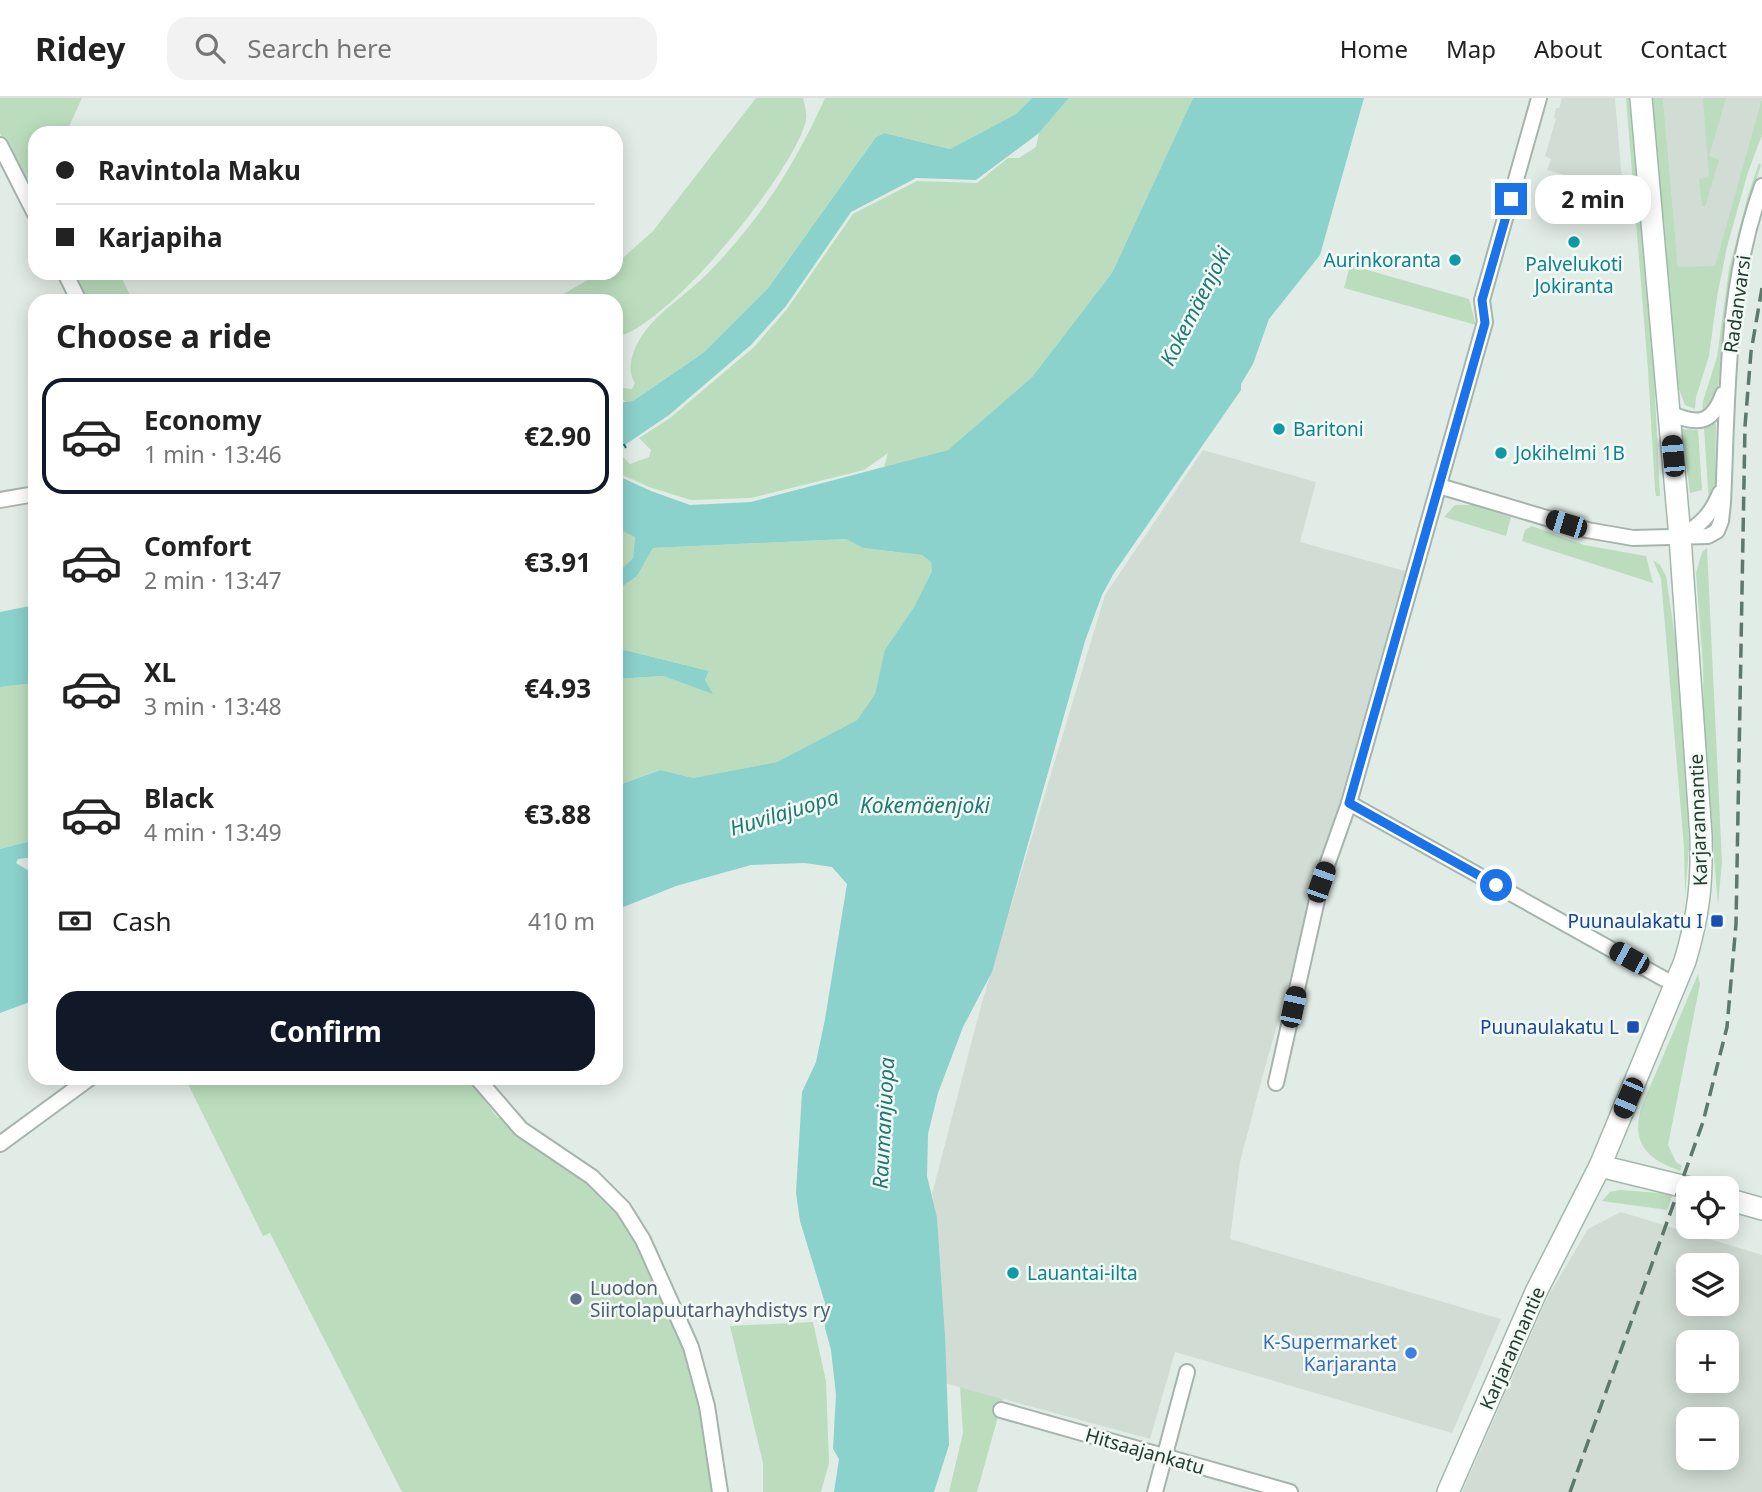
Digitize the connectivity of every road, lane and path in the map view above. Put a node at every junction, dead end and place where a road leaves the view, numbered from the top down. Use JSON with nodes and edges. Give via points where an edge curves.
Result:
{"nodes":[{"id":1,"x":1539,"y":98,"type":"edge"},
{"id":2,"x":1642,"y":98,"type":"edge"},
{"id":3,"x":0,"y":145,"type":"edge"},
{"id":4,"x":1762,"y":186,"type":"edge"},
{"id":5,"x":28,"y":200,"type":"edge"},
{"id":6,"x":1727,"y":383,"type":"junction"},
{"id":7,"x":1669,"y":413,"type":"junction"},
{"id":8,"x":1439,"y":486,"type":"junction"},
{"id":9,"x":28,"y":495,"type":"edge"},
{"id":10,"x":0,"y":500,"type":"edge"},
{"id":11,"x":1680,"y":537,"type":"junction"},
{"id":12,"x":1349,"y":803,"type":"junction"},
{"id":13,"x":1675,"y":985,"type":"junction"},
{"id":14,"x":1276,"y":1083,"type":"dead end"},
{"id":15,"x":80,"y":1085,"type":"edge"},
{"id":16,"x":483,"y":1085,"type":"edge"},
{"id":17,"x":0,"y":1144,"type":"edge"},
{"id":18,"x":1600,"y":1166,"type":"junction"},
{"id":19,"x":1676,"y":1185,"type":"edge"},
{"id":20,"x":1739,"y":1202,"type":"edge"},
{"id":21,"x":1762,"y":1209,"type":"edge"},
{"id":22,"x":1188,"y":1372,"type":"dead end"},
{"id":23,"x":1001,"y":1410,"type":"dead end"},
{"id":24,"x":1165,"y":1457,"type":"junction"},
{"id":25,"x":720,"y":1492,"type":"edge"},
{"id":26,"x":1155,"y":1492,"type":"edge"},
{"id":27,"x":1290,"y":1492,"type":"edge"},
{"id":28,"x":1448,"y":1492,"type":"edge"}],
"edges":[{"from":1,"to":8,"type":"street","via":[[1482,300],[1485,323]]},
{"from":2,"to":7,"type":"main road","name":"Karjarannantie"},
{"from":3,"to":5,"type":"street"},
{"from":4,"to":6,"type":"street","name":"Radanvarsi","via":[[1737,279]]},
{"from":6,"to":7,"type":"street","name":"Radanvarsi","via":[[1715,413],[1701,422]]},
{"from":6,"to":11,"type":"street","name":"Radanvarsi","via":[[1721,521],[1717,531],[1708,536]]},
{"from":7,"to":11,"type":"main road","name":"Karjarannantie"},
{"from":8,"to":11,"type":"street","via":[[1596,532],[1633,538]]},
{"from":8,"to":12,"type":"street"},
{"from":9,"to":10,"type":"street"},
{"from":11,"to":13,"type":"main road","name":"Karjarannantie","via":[[1702,886],[1695,928]]},
{"from":12,"to":13,"type":"street"},
{"from":12,"to":14,"type":"street","via":[[1321,882]]},
{"from":13,"to":18,"type":"main road","name":"Karjarannantie"},
{"from":15,"to":17,"type":"street"},
{"from":16,"to":25,"type":"street","via":[[521,1129],[592,1177],[623,1208],[643,1240],[691,1347],[707,1406]]},
{"from":18,"to":19,"type":"main road"},
{"from":18,"to":28,"type":"main road","name":"Karjarannantie","via":[[1536,1292]]},
{"from":20,"to":21,"type":"main road"},
{"from":22,"to":24,"type":"street"},
{"from":23,"to":24,"type":"street","name":"Hitsaajankatu"},
{"from":24,"to":26,"type":"street"},
{"from":24,"to":27,"type":"street","name":"Hitsaajankatu"}]}
